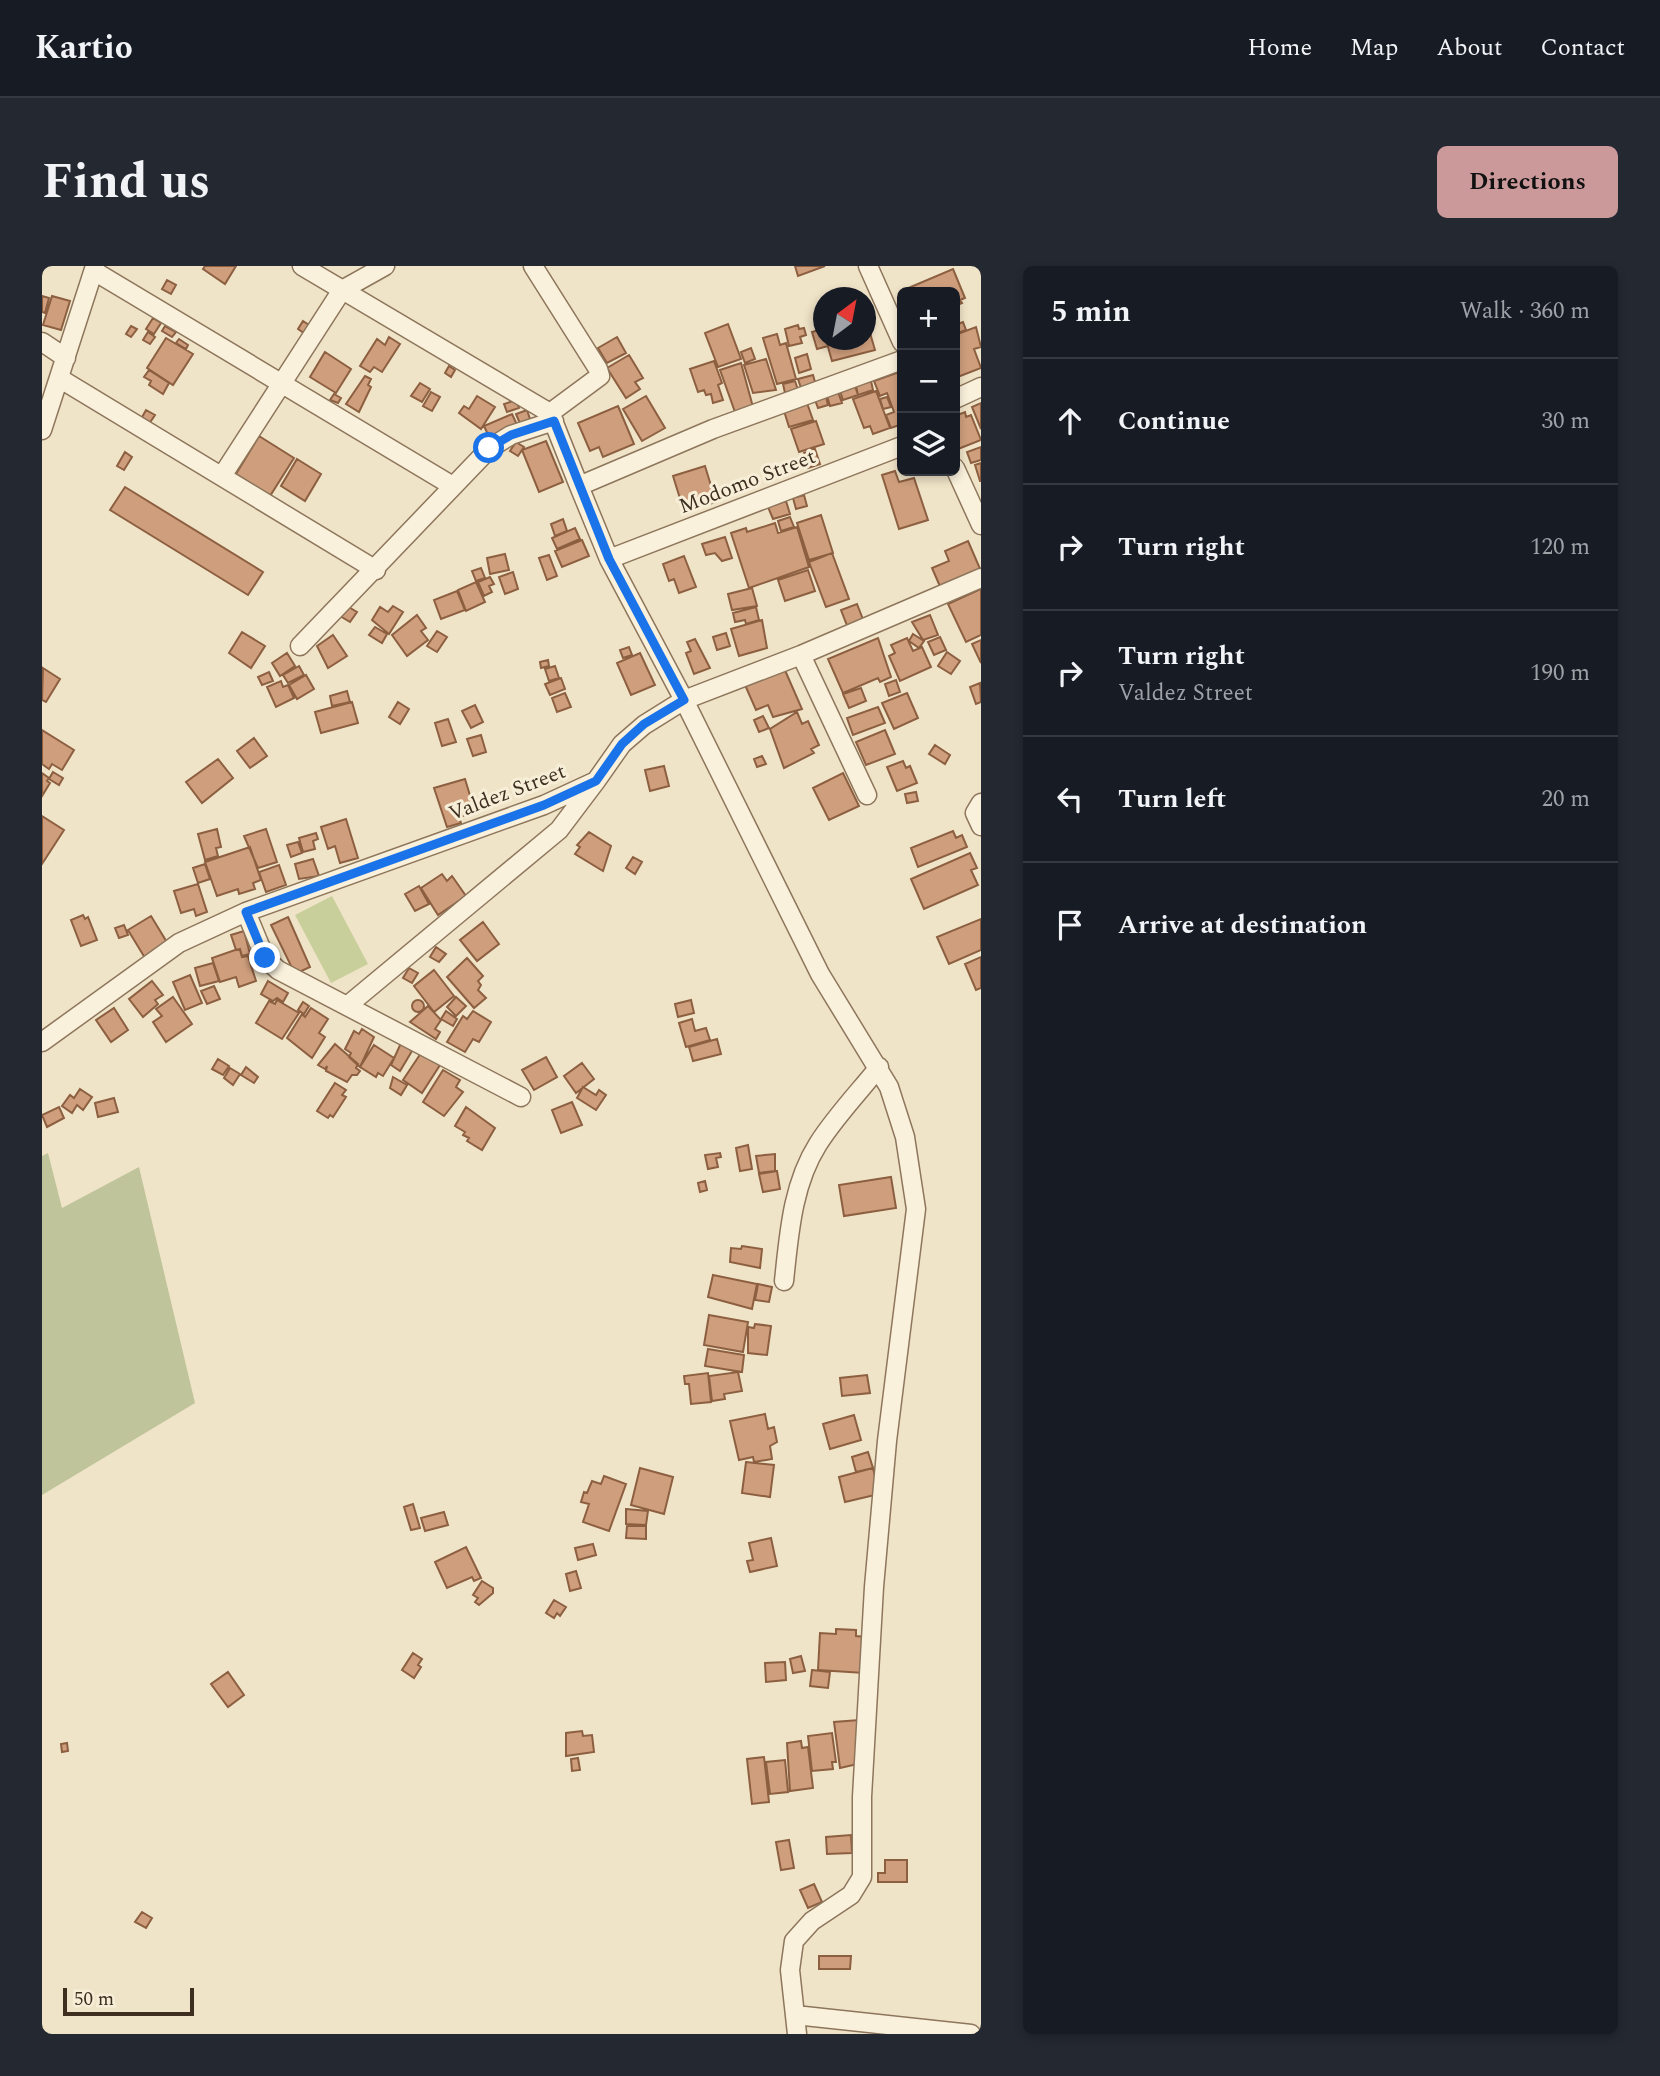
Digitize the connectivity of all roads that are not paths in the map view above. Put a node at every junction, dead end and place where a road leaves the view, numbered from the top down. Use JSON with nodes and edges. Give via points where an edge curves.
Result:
{"nodes":[{"id":1,"x":302,"y":266,"type":"edge"},
{"id":2,"x":385,"y":266,"type":"edge"},
{"id":3,"x":533,"y":266,"type":"edge"},
{"id":4,"x":868,"y":266,"type":"edge"},
{"id":5,"x":95,"y":268,"type":"edge"},
{"id":6,"x":342,"y":290,"type":"junction"},
{"id":7,"x":897,"y":331,"type":"edge"},
{"id":8,"x":42,"y":342,"type":"edge"},
{"id":9,"x":66,"y":358,"type":"junction"},
{"id":10,"x":897,"y":362,"type":"edge"},
{"id":11,"x":59,"y":378,"type":"junction"},
{"id":12,"x":282,"y":383,"type":"junction"},
{"id":13,"x":981,"y":387,"type":"edge"},
{"id":14,"x":960,"y":397,"type":"edge"},
{"id":15,"x":552,"y":417,"type":"junction"},
{"id":16,"x":42,"y":430,"type":"edge"},
{"id":17,"x":897,"y":448,"type":"edge"},
{"id":18,"x":222,"y":476,"type":"junction"},
{"id":19,"x":959,"y":476,"type":"edge"},
{"id":20,"x":452,"y":485,"type":"junction"},
{"id":21,"x":579,"y":486,"type":"junction"},
{"id":22,"x":981,"y":525,"type":"edge"},
{"id":23,"x":609,"y":559,"type":"junction"},
{"id":24,"x":376,"y":570,"type":"junction"},
{"id":25,"x":981,"y":578,"type":"edge"},
{"id":26,"x":300,"y":646,"type":"dead end"},
{"id":27,"x":801,"y":655,"type":"junction"},
{"id":28,"x":684,"y":700,"type":"junction"},
{"id":29,"x":596,"y":781,"type":"junction"},
{"id":30,"x":867,"y":795,"type":"dead end"},
{"id":31,"x":981,"y":803,"type":"edge"},
{"id":32,"x":981,"y":826,"type":"edge"},
{"id":33,"x":246,"y":912,"type":"junction"},
{"id":34,"x":347,"y":1006,"type":"junction"},
{"id":35,"x":42,"y":1042,"type":"edge"},
{"id":36,"x":879,"y":1067,"type":"junction"},
{"id":37,"x":520,"y":1097,"type":"dead end"},
{"id":38,"x":784,"y":1281,"type":"dead end"},
{"id":39,"x":795,"y":2015,"type":"junction"},
{"id":40,"x":797,"y":2034,"type":"edge"},
{"id":41,"x":971,"y":2034,"type":"edge"}],
"edges":[{"from":1,"to":6,"type":"street"},
{"from":2,"to":6,"type":"street"},
{"from":3,"to":15,"type":"street","via":[[600,376]]},
{"from":4,"to":7,"type":"street"},
{"from":5,"to":9,"type":"street"},
{"from":5,"to":12,"type":"street"},
{"from":6,"to":12,"type":"street"},
{"from":6,"to":15,"type":"street"},
{"from":8,"to":9,"type":"street"},
{"from":9,"to":11,"type":"street"},
{"from":10,"to":21,"type":"street","via":[[713,429]]},
{"from":11,"to":16,"type":"street"},
{"from":11,"to":18,"type":"street"},
{"from":12,"to":18,"type":"street"},
{"from":12,"to":20,"type":"street"},
{"from":13,"to":14,"type":"street"},
{"from":15,"to":20,"type":"street","via":[[489,448]]},
{"from":15,"to":21,"type":"street"},
{"from":17,"to":23,"type":"street","name":"Modomo Street"},
{"from":18,"to":24,"type":"street"},
{"from":19,"to":22,"type":"street"},
{"from":20,"to":24,"type":"street"},
{"from":21,"to":23,"type":"street"},
{"from":23,"to":28,"type":"street"},
{"from":24,"to":26,"type":"street"},
{"from":25,"to":27,"type":"street","name":"Valdez Street"},
{"from":27,"to":28,"type":"street","name":"Valdez Street"},
{"from":27,"to":30,"type":"street"},
{"from":28,"to":29,"type":"street","name":"Valdez Street","via":[[644,724],[622,744]]},
{"from":28,"to":36,"type":"street","via":[[820,974]]},
{"from":29,"to":33,"type":"street","name":"Valdez Street","via":[[531,810]]},
{"from":29,"to":34,"type":"street","via":[[559,830]]},
{"from":31,"to":32,"type":"street","via":[[975,813]]},
{"from":33,"to":34,"type":"street","via":[[265,958],[278,970]]},
{"from":33,"to":35,"type":"street","name":"Valdez Street","via":[[179,943]]},
{"from":34,"to":37,"type":"street"},
{"from":36,"to":38,"type":"street","via":[[817,1145],[805,1170],[792,1209]]},
{"from":36,"to":39,"type":"street","via":[[900,1111],[916,1209],[874,1587],[862,1877],[851,1895],[812,1921],[794,1941],[790,1970]]},
{"from":39,"to":40,"type":"street"},
{"from":39,"to":41,"type":"street"}]}
